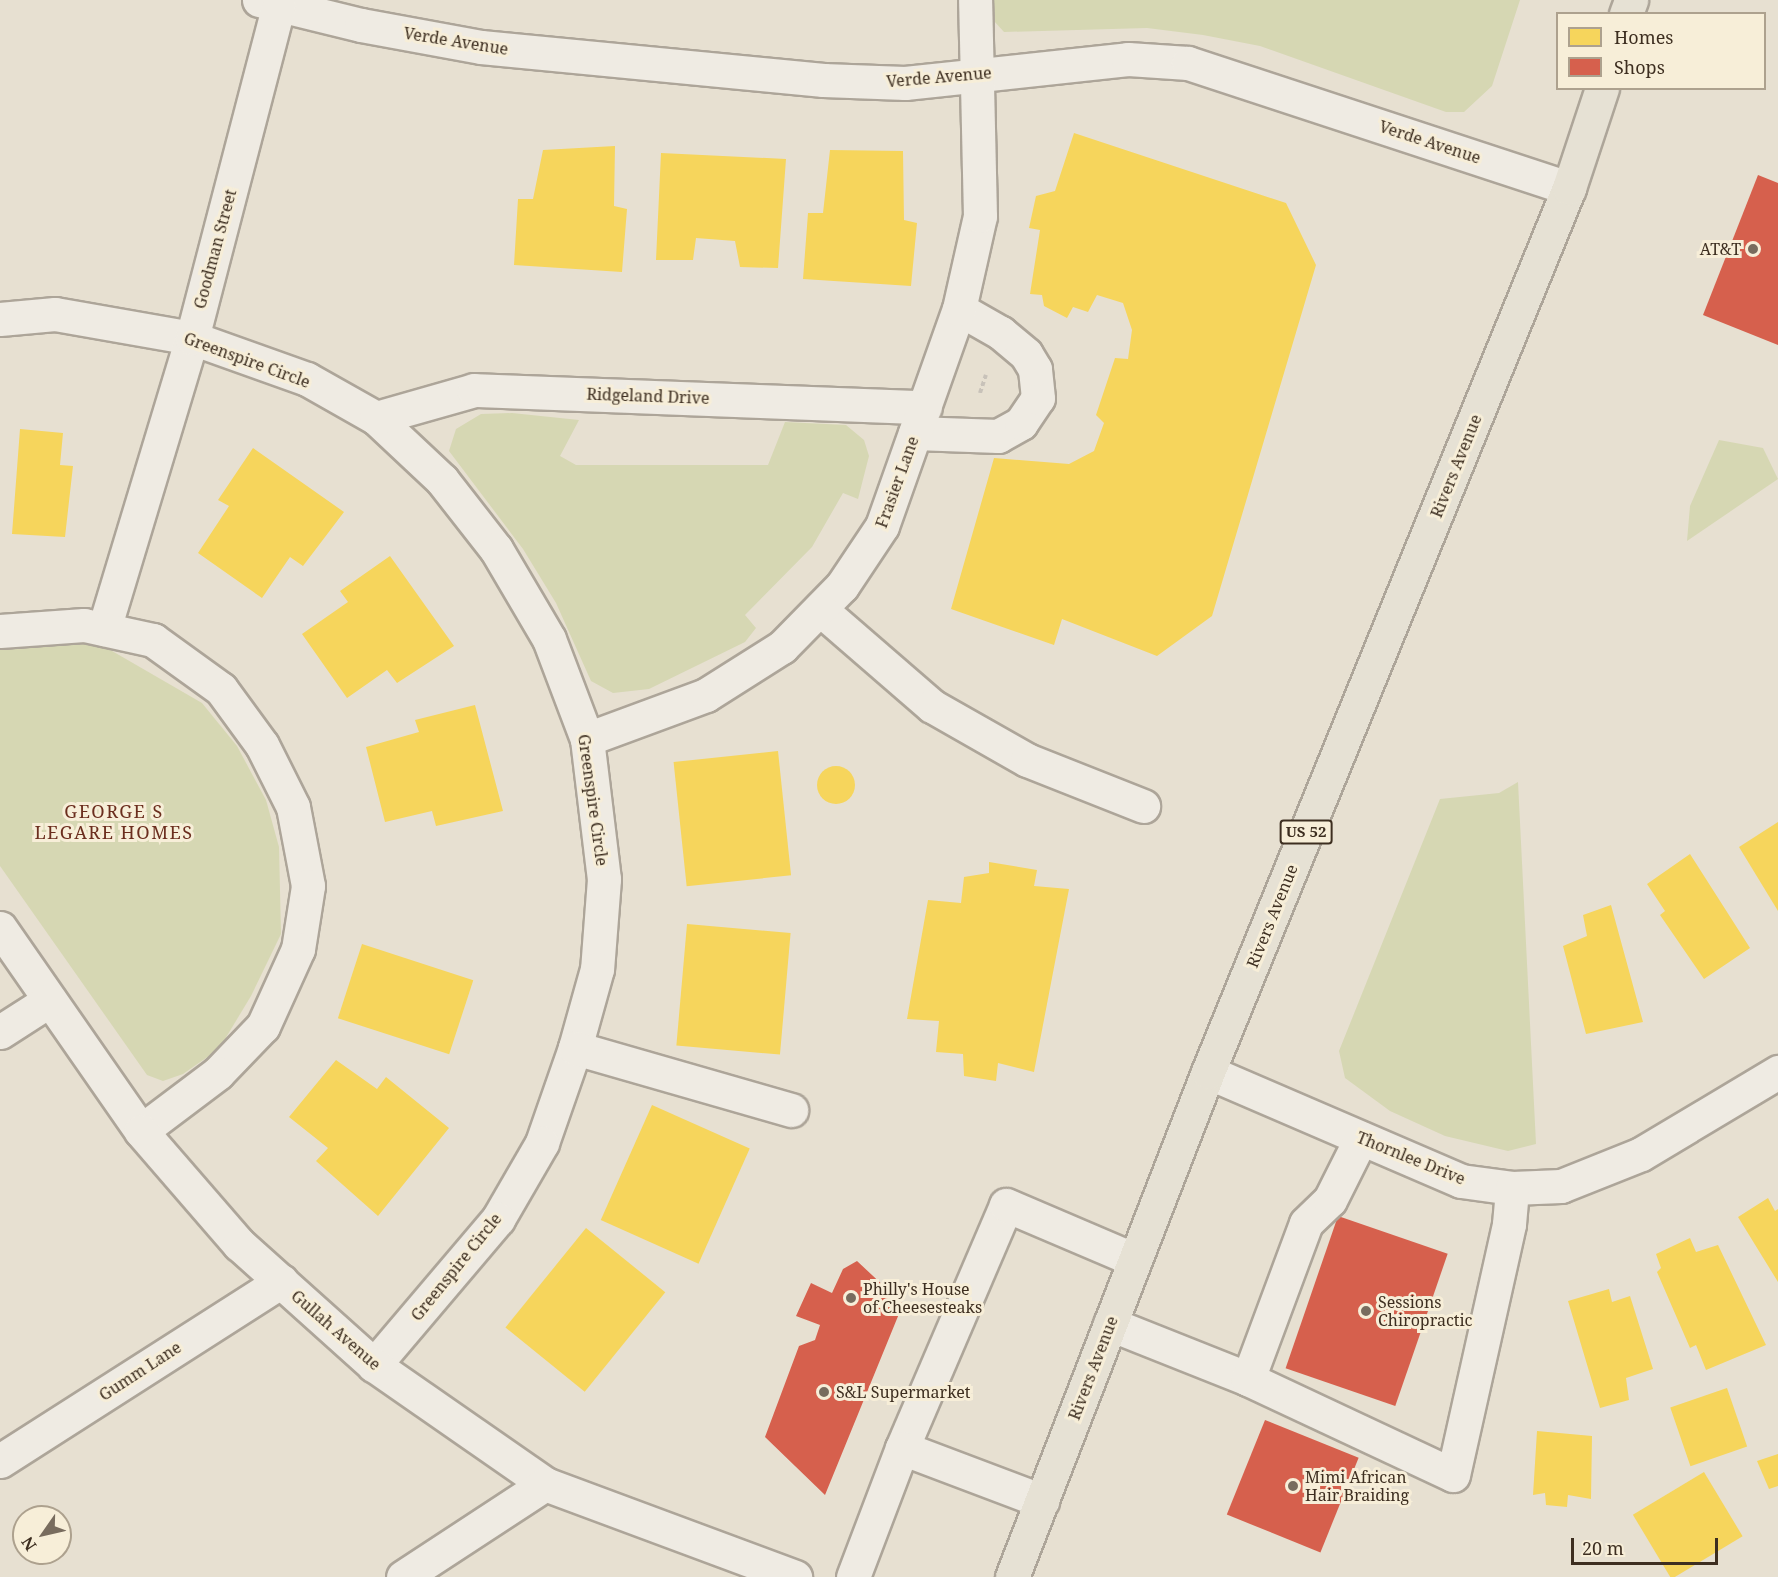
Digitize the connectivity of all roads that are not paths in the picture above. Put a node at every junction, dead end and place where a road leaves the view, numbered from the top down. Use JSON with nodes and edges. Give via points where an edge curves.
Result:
{"nodes":[{"id":1,"x":975,"y":0,"type":"edge"},
{"id":2,"x":269,"y":3,"type":"edge"},
{"id":3,"x":978,"y":74,"type":"junction"},
{"id":4,"x":1601,"y":90,"type":"edge"},
{"id":5,"x":1569,"y":188,"type":"junction"},
{"id":6,"x":959,"y":309,"type":"junction"},
{"id":7,"x":0,"y":319,"type":"edge"},
{"id":8,"x":192,"y":338,"type":"junction"},
{"id":9,"x":376,"y":418,"type":"junction"},
{"id":10,"x":920,"y":420,"type":"junction"},
{"id":11,"x":820,"y":609,"type":"junction"},
{"id":12,"x":104,"y":628,"type":"junction"},
{"id":13,"x":0,"y":630,"type":"edge"},
{"id":14,"x":587,"y":739,"type":"junction"},
{"id":15,"x":1143,"y":806,"type":"dead end"},
{"id":16,"x":0,"y":928,"type":"edge"},
{"id":17,"x":50,"y":1000,"type":"junction"},
{"id":18,"x":0,"y":1032,"type":"edge"},
{"id":19,"x":575,"y":1048,"type":"junction"},
{"id":20,"x":1208,"y":1072,"type":"junction"},
{"id":21,"x":1778,"y":1072,"type":"edge"},
{"id":22,"x":791,"y":1110,"type":"dead end"},
{"id":23,"x":141,"y":1131,"type":"junction"},
{"id":24,"x":1361,"y":1138,"type":"junction"},
{"id":25,"x":1512,"y":1188,"type":"junction"},
{"id":26,"x":1135,"y":1260,"type":"junction"},
{"id":27,"x":281,"y":1281,"type":"junction"},
{"id":28,"x":1110,"y":1324,"type":"junction"},
{"id":29,"x":374,"y":1365,"type":"junction"},
{"id":30,"x":1248,"y":1379,"type":"junction"},
{"id":31,"x":902,"y":1448,"type":"junction"},
{"id":32,"x":0,"y":1461,"type":"edge"},
{"id":33,"x":545,"y":1484,"type":"junction"},
{"id":34,"x":1042,"y":1501,"type":"junction"},
{"id":35,"x":403,"y":1577,"type":"edge"},
{"id":36,"x":795,"y":1577,"type":"edge"},
{"id":37,"x":853,"y":1577,"type":"edge"},
{"id":38,"x":1012,"y":1577,"type":"edge"}],
"edges":[{"from":1,"to":3,"type":"street","name":"Frasier Lane"},
{"from":2,"to":3,"type":"street","name":"Verde Avenue","via":[[361,25],[504,49],[823,80],[905,83]]},
{"from":2,"to":8,"type":"street","name":"Goodman Street"},
{"from":3,"to":5,"type":"street","name":"Verde Avenue","via":[[1128,59],[1188,63]]},
{"from":3,"to":6,"type":"street","name":"Frasier Lane","via":[[980,216]]},
{"from":4,"to":5,"type":"main road","name":"Rivers Avenue","number":"US 52"},
{"from":5,"to":20,"type":"main road","name":"Rivers Avenue","number":"US 52"},
{"from":6,"to":10,"type":"street","name":"Frasier Lane"},
{"from":6,"to":10,"type":"street","name":"Ridgeland Drive","via":[[1001,333],[1026,354],[1035,369],[1038,398],[1021,423],[998,436]]},
{"from":7,"to":8,"type":"street","name":"Greenspire Circle","via":[[55,314]]},
{"from":8,"to":9,"type":"street","name":"Greenspire Circle","via":[[307,379]]},
{"from":8,"to":12,"type":"street","name":"Goodman Street"},
{"from":9,"to":10,"type":"street","name":"Ridgeland Drive","via":[[474,390]]},
{"from":9,"to":14,"type":"street","name":"Greenspire Circle","via":[[442,480],[496,549],[549,639]]},
{"from":10,"to":11,"type":"street","name":"Frasier Lane","via":[[882,526],[842,586]]},
{"from":11,"to":14,"type":"street","name":"Frasier Lane","via":[[782,647],[706,694]]},
{"from":11,"to":15,"type":"street","via":[[932,706],[1027,760]]},
{"from":12,"to":13,"type":"street","via":[[68,625]]},
{"from":12,"to":23,"type":"street","via":[[153,640],[221,689],[262,745],[293,807],[308,886],[298,949],[264,1026],[218,1073]]},
{"from":14,"to":19,"type":"street","name":"Greenspire Circle","via":[[604,879],[597,969]]},
{"from":16,"to":17,"type":"street","name":"Gullah Avenue"},
{"from":17,"to":18,"type":"street"},
{"from":17,"to":23,"type":"street","name":"Gullah Avenue"},
{"from":19,"to":22,"type":"street"},
{"from":19,"to":29,"type":"street","name":"Greenspire Circle","via":[[543,1143],[498,1219]]},
{"from":20,"to":24,"type":"street","name":"Thornlee Drive"},
{"from":20,"to":26,"type":"main road","name":"Rivers Avenue","number":"US 52"},
{"from":21,"to":25,"type":"street","name":"Thornlee Drive","via":[[1641,1154],[1561,1186]]},
{"from":23,"to":27,"type":"street","name":"Gullah Avenue","via":[[239,1244]]},
{"from":24,"to":25,"type":"street","name":"Thornlee Drive","via":[[1461,1181]]},
{"from":24,"to":30,"type":"street","via":[[1330,1200],[1306,1223]]},
{"from":25,"to":30,"type":"street","via":[[1509,1224],[1453,1475]]},
{"from":26,"to":28,"type":"main road","name":"Rivers Avenue","number":"US 52"},
{"from":26,"to":31,"type":"street","via":[[1006,1205]]},
{"from":27,"to":29,"type":"street","name":"Gullah Avenue"},
{"from":27,"to":32,"type":"street","name":"Gumm Lane"},
{"from":28,"to":30,"type":"street"},
{"from":28,"to":34,"type":"main road","name":"Rivers Avenue","number":"US 52"},
{"from":29,"to":33,"type":"street","name":"Gullah Avenue"},
{"from":31,"to":34,"type":"street"},
{"from":31,"to":37,"type":"street"},
{"from":33,"to":35,"type":"street"},
{"from":33,"to":36,"type":"street","name":"Gullah Avenue"},
{"from":34,"to":38,"type":"main road","name":"Rivers Avenue","number":"US 52"}]}
